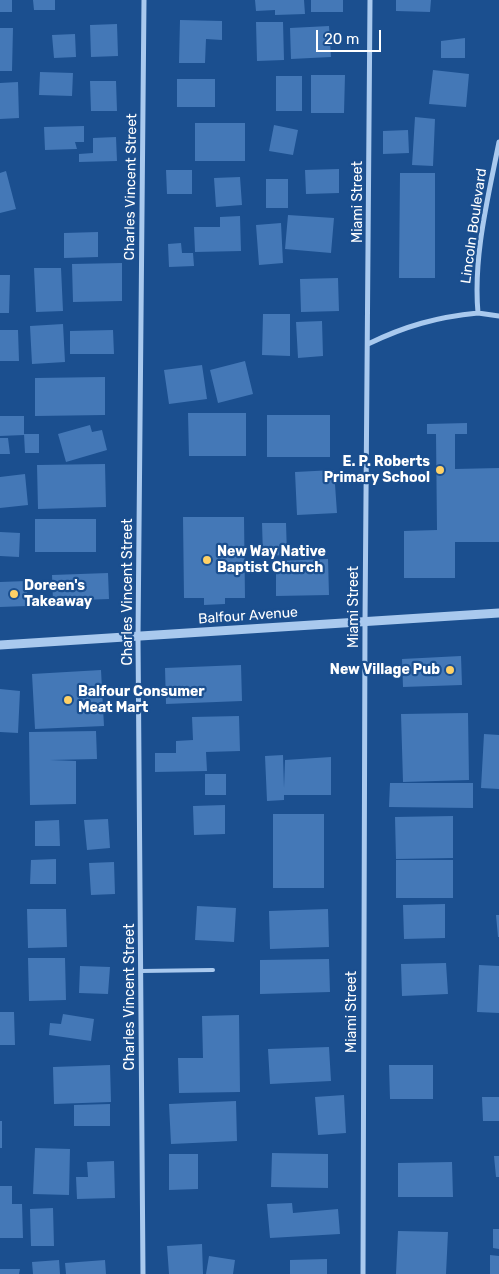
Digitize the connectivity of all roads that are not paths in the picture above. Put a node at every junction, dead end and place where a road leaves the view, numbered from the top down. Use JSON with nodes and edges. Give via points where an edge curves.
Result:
{"nodes":[{"id":1,"x":144,"y":0,"type":"edge"},
{"id":2,"x":370,"y":0,"type":"edge"},
{"id":3,"x":499,"y":142,"type":"edge"},
{"id":4,"x":478,"y":313,"type":"junction"},
{"id":5,"x":499,"y":316,"type":"edge"},
{"id":6,"x":368,"y":344,"type":"junction"},
{"id":7,"x":499,"y":613,"type":"edge"},
{"id":8,"x":365,"y":621,"type":"junction"},
{"id":9,"x":138,"y":637,"type":"junction"},
{"id":10,"x":0,"y":645,"type":"edge"},
{"id":11,"x":213,"y":970,"type":"dead end"},
{"id":12,"x":141,"y":971,"type":"junction"},
{"id":13,"x":143,"y":1274,"type":"edge"},
{"id":14,"x":363,"y":1274,"type":"edge"}],
"edges":[{"from":1,"to":9,"type":"street","name":"Charles Vincent Street"},
{"from":2,"to":6,"type":"street","name":"Miami Street"},
{"from":3,"to":4,"type":"street","name":"Lincoln Boulevard","via":[[477,268]]},
{"from":4,"to":5,"type":"street"},
{"from":4,"to":6,"type":"street","via":[[431,320],[396,330]]},
{"from":6,"to":8,"type":"street","name":"Miami Street"},
{"from":7,"to":8,"type":"street","name":"Balfour Avenue"},
{"from":8,"to":9,"type":"street","name":"Balfour Avenue"},
{"from":8,"to":14,"type":"street","name":"Miami Street"},
{"from":9,"to":10,"type":"street","name":"Balfour Avenue"},
{"from":9,"to":12,"type":"street","name":"Charles Vincent Street"},
{"from":11,"to":12,"type":"lane"},
{"from":12,"to":13,"type":"street","name":"Charles Vincent Street"}]}
